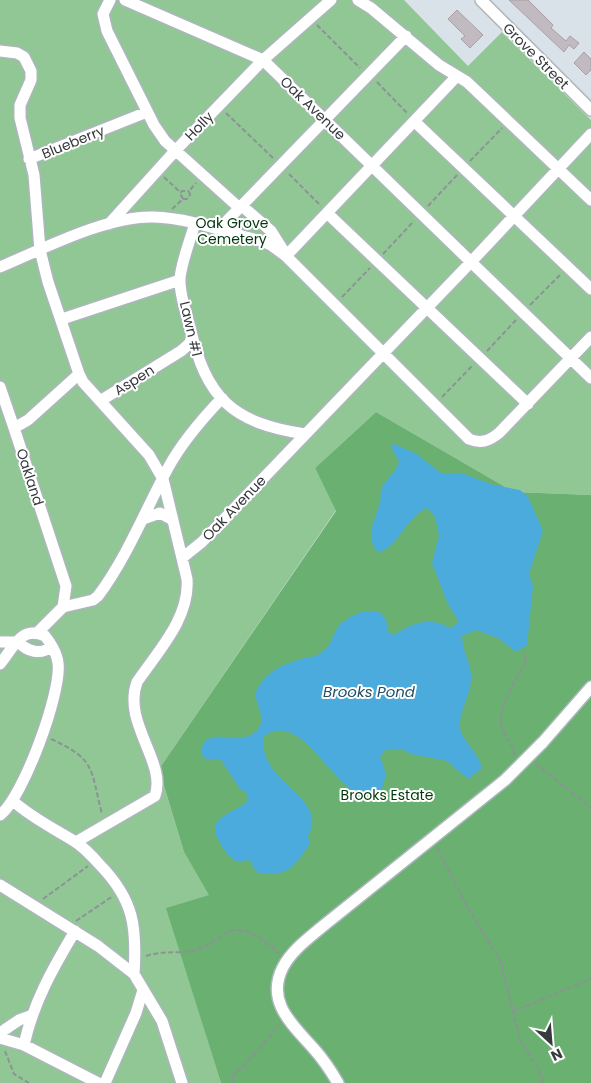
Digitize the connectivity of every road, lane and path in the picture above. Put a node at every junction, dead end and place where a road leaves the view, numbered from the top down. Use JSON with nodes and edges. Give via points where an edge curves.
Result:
{"nodes":[{"id":1,"x":110,"y":0,"type":"edge"},
{"id":2,"x":124,"y":0,"type":"edge"},
{"id":3,"x":331,"y":0,"type":"edge"},
{"id":4,"x":358,"y":0,"type":"edge"},
{"id":5,"x":482,"y":0,"type":"edge"},
{"id":6,"x":310,"y":18,"type":"junction"},
{"id":7,"x":406,"y":36,"type":"junction"},
{"id":8,"x":0,"y":51,"type":"edge"},
{"id":9,"x":263,"y":60,"type":"junction"},
{"id":10,"x":367,"y":75,"type":"junction"},
{"id":11,"x":457,"y":76,"type":"junction"},
{"id":12,"x":218,"y":106,"type":"junction"},
{"id":13,"x":591,"y":110,"type":"edge"},
{"id":14,"x":147,"y":112,"type":"junction"},
{"id":15,"x":324,"y":118,"type":"junction"},
{"id":16,"x":509,"y":121,"type":"junction"},
{"id":17,"x":415,"y":122,"type":"junction"},
{"id":18,"x":591,"y":134,"type":"edge"},
{"id":19,"x":175,"y":151,"type":"junction"},
{"id":20,"x":29,"y":159,"type":"junction"},
{"id":21,"x":280,"y":164,"type":"junction"},
{"id":22,"x":372,"y":165,"type":"junction"},
{"id":23,"x":464,"y":168,"type":"junction"},
{"id":24,"x":558,"y":168,"type":"junction"},
{"id":25,"x":157,"y":171,"type":"junction"},
{"id":26,"x":203,"y":176,"type":"junction"},
{"id":27,"x":190,"y":191,"type":"junction"},
{"id":28,"x":181,"y":193,"type":"junction"},
{"id":29,"x":183,"y":199,"type":"junction"},
{"id":30,"x":591,"y":200,"type":"edge"},
{"id":31,"x":242,"y":206,"type":"junction"},
{"id":32,"x":328,"y":212,"type":"junction"},
{"id":33,"x":421,"y":213,"type":"junction"},
{"id":34,"x":515,"y":216,"type":"junction"},
{"id":35,"x":164,"y":218,"type":"junction"},
{"id":36,"x":195,"y":223,"type":"junction"},
{"id":37,"x":108,"y":224,"type":"junction"},
{"id":38,"x":218,"y":230,"type":"junction"},
{"id":39,"x":40,"y":250,"type":"junction"},
{"id":40,"x":286,"y":256,"type":"junction"},
{"id":41,"x":377,"y":260,"type":"junction"},
{"id":42,"x":471,"y":262,"type":"junction"},
{"id":43,"x":0,"y":267,"type":"edge"},
{"id":44,"x":568,"y":267,"type":"junction"},
{"id":45,"x":180,"y":280,"type":"junction"},
{"id":46,"x":591,"y":289,"type":"edge"},
{"id":47,"x":334,"y":304,"type":"junction"},
{"id":48,"x":428,"y":308,"type":"junction"},
{"id":49,"x":523,"y":312,"type":"junction"},
{"id":50,"x":62,"y":319,"type":"junction"},
{"id":51,"x":591,"y":337,"type":"edge"},
{"id":52,"x":192,"y":338,"type":"junction"},
{"id":53,"x":383,"y":354,"type":"junction"},
{"id":54,"x":480,"y":358,"type":"junction"},
{"id":55,"x":571,"y":358,"type":"junction"},
{"id":56,"x":79,"y":374,"type":"junction"},
{"id":57,"x":591,"y":378,"type":"edge"},
{"id":58,"x":0,"y":387,"type":"edge"},
{"id":59,"x":222,"y":398,"type":"junction"},
{"id":60,"x":100,"y":401,"type":"junction"},
{"id":61,"x":435,"y":404,"type":"junction"},
{"id":62,"x":528,"y":404,"type":"junction"},
{"id":63,"x":14,"y":428,"type":"junction"},
{"id":64,"x":305,"y":434,"type":"junction"},
{"id":65,"x":163,"y":479,"type":"junction"},
{"id":66,"x":143,"y":519,"type":"junction"},
{"id":67,"x":171,"y":519,"type":"junction"},
{"id":68,"x":182,"y":558,"type":"junction"},
{"id":69,"x":63,"y":607,"type":"junction"},
{"id":70,"x":38,"y":632,"type":"junction"},
{"id":71,"x":0,"y":642,"type":"edge"},
{"id":72,"x":19,"y":642,"type":"junction"},
{"id":73,"x":51,"y":647,"type":"junction"},
{"id":74,"x":523,"y":651,"type":"dead end"},
{"id":75,"x":0,"y":664,"type":"edge"},
{"id":76,"x":591,"y":687,"type":"edge"},
{"id":77,"x":42,"y":735,"type":"junction"},
{"id":78,"x":528,"y":758,"type":"junction"},
{"id":79,"x":515,"y":770,"type":"junction"},
{"id":80,"x":13,"y":801,"type":"junction"},
{"id":81,"x":591,"y":808,"type":"edge"},
{"id":82,"x":0,"y":815,"type":"edge"},
{"id":83,"x":105,"y":826,"type":"junction"},
{"id":84,"x":432,"y":837,"type":"junction"},
{"id":85,"x":76,"y":842,"type":"junction"},
{"id":86,"x":96,"y":860,"type":"junction"},
{"id":87,"x":0,"y":885,"type":"edge"},
{"id":88,"x":122,"y":891,"type":"junction"},
{"id":89,"x":33,"y":906,"type":"junction"},
{"id":90,"x":71,"y":929,"type":"junction"},
{"id":91,"x":135,"y":960,"type":"junction"},
{"id":92,"x":288,"y":960,"type":"junction"},
{"id":93,"x":134,"y":974,"type":"junction"},
{"id":94,"x":591,"y":979,"type":"edge"},
{"id":95,"x":143,"y":990,"type":"junction"},
{"id":96,"x":512,"y":1012,"type":"junction"},
{"id":97,"x":30,"y":1016,"type":"junction"},
{"id":98,"x":286,"y":1017,"type":"junction"},
{"id":99,"x":0,"y":1032,"type":"edge"},
{"id":100,"x":2,"y":1044,"type":"edge"},
{"id":101,"x":24,"y":1045,"type":"junction"},
{"id":102,"x":29,"y":1083,"type":"edge"},
{"id":103,"x":98,"y":1083,"type":"edge"},
{"id":104,"x":106,"y":1083,"type":"edge"},
{"id":105,"x":182,"y":1083,"type":"edge"},
{"id":106,"x":233,"y":1083,"type":"edge"},
{"id":107,"x":338,"y":1083,"type":"edge"},
{"id":108,"x":543,"y":1083,"type":"edge"}],
"edges":[{"from":1,"to":14,"type":"street","via":[[102,14],[107,31]]},
{"from":2,"to":9,"type":"street","name":"Oak Avenue"},
{"from":3,"to":6,"type":"street","name":"Holly"},
{"from":4,"to":7,"type":"street"},
{"from":5,"to":13,"type":"street","name":"Grove Street"},
{"from":6,"to":9,"type":"street","name":"Holly"},
{"from":6,"to":10,"type":"path"},
{"from":7,"to":10,"type":"street"},
{"from":7,"to":11,"type":"street"},
{"from":8,"to":20,"type":"street","via":[[24,57],[31,71],[31,80],[20,105]]},
{"from":9,"to":12,"type":"street","name":"Holly"},
{"from":9,"to":15,"type":"street","name":"Oak Avenue"},
{"from":10,"to":15,"type":"street"},
{"from":10,"to":17,"type":"path","via":[[382,86]]},
{"from":11,"to":16,"type":"street","via":[[468,82]]},
{"from":11,"to":17,"type":"street"},
{"from":12,"to":19,"type":"street","name":"Holly"},
{"from":12,"to":21,"type":"path"},
{"from":14,"to":19,"type":"street"},
{"from":14,"to":20,"type":"street","name":"Blueberry"},
{"from":15,"to":21,"type":"street"},
{"from":15,"to":22,"type":"street","name":"Oak Avenue"},
{"from":16,"to":23,"type":"path"},
{"from":16,"to":24,"type":"street"},
{"from":17,"to":22,"type":"street"},
{"from":17,"to":23,"type":"street"},
{"from":18,"to":24,"type":"street","name":"Oak Avenue"},
{"from":19,"to":25,"type":"street"},
{"from":19,"to":26,"type":"street","name":"Holly"},
{"from":20,"to":39,"type":"street","name":"Blueberry","via":[[34,176]]},
{"from":21,"to":31,"type":"street"},
{"from":21,"to":32,"type":"path"},
{"from":22,"to":32,"type":"street"},
{"from":22,"to":33,"type":"street","name":"Oak Avenue"},
{"from":23,"to":33,"type":"path"},
{"from":23,"to":34,"type":"street"},
{"from":24,"to":30,"type":"street"},
{"from":24,"to":34,"type":"street","name":"Oak Avenue"},
{"from":25,"to":28,"type":"path"},
{"from":25,"to":37,"type":"street"},
{"from":26,"to":27,"type":"path"},
{"from":26,"to":31,"type":"street","name":"Holly","via":[[235,204]]},
{"from":27,"to":28,"type":"path"},
{"from":27,"to":29,"type":"path","via":[[190,195]]},
{"from":28,"to":29,"type":"path"},
{"from":29,"to":35,"type":"path"},
{"from":31,"to":38,"type":"street"},
{"from":31,"to":40,"type":"street","name":"Holly","via":[[271,232]]},
{"from":32,"to":40,"type":"street"},
{"from":32,"to":41,"type":"street"},
{"from":33,"to":41,"type":"path"},
{"from":33,"to":42,"type":"street","name":"Oak Avenue"},
{"from":34,"to":42,"type":"street","name":"Oak Avenue"},
{"from":34,"to":44,"type":"street"},
{"from":35,"to":36,"type":"street"},
{"from":35,"to":37,"type":"street","via":[[132,218]]},
{"from":36,"to":38,"type":"street"},
{"from":36,"to":45,"type":"street","name":"Lawn #1"},
{"from":37,"to":39,"type":"street"},
{"from":38,"to":40,"type":"street","via":[[271,245]]},
{"from":39,"to":43,"type":"street"},
{"from":39,"to":50,"type":"street","name":"Blueberry"},
{"from":40,"to":47,"type":"street"},
{"from":41,"to":47,"type":"path"},
{"from":41,"to":48,"type":"street"},
{"from":42,"to":48,"type":"street","name":"Oak Avenue"},
{"from":42,"to":49,"type":"street","name":"Oak Avenue"},
{"from":44,"to":46,"type":"street"},
{"from":44,"to":49,"type":"path"},
{"from":45,"to":50,"type":"street"},
{"from":45,"to":52,"type":"street","name":"Lawn #1"},
{"from":47,"to":53,"type":"street"},
{"from":48,"to":53,"type":"street","name":"Oak Avenue"},
{"from":48,"to":54,"type":"street"},
{"from":49,"to":54,"type":"path"},
{"from":49,"to":55,"type":"street","name":"Oak Avenue"},
{"from":50,"to":56,"type":"street","name":"Aspen"},
{"from":51,"to":55,"type":"street"},
{"from":52,"to":59,"type":"street","name":"Lawn #1","via":[[200,366]]},
{"from":52,"to":60,"type":"street","name":"Aspen","via":[[180,351]]},
{"from":53,"to":61,"type":"street"},
{"from":53,"to":64,"type":"street","name":"Oak Avenue"},
{"from":54,"to":61,"type":"path"},
{"from":54,"to":62,"type":"street"},
{"from":55,"to":57,"type":"street","name":"Oak Avenue"},
{"from":55,"to":62,"type":"street"},
{"from":56,"to":60,"type":"street","name":"Aspen"},
{"from":56,"to":63,"type":"street","via":[[28,420]]},
{"from":58,"to":63,"type":"street","name":"Oakland"},
{"from":59,"to":64,"type":"street","name":"Lawn #1","via":[[238,413],[258,424]]},
{"from":59,"to":65,"type":"street","via":[[189,436]]},
{"from":60,"to":65,"type":"street","via":[[149,455]]},
{"from":61,"to":62,"type":"street","via":[[477,442],[493,438]]},
{"from":63,"to":69,"type":"street","name":"Oakland","via":[[62,571],[66,586]]},
{"from":64,"to":68,"type":"street","name":"Oak Avenue","via":[[202,542]]},
{"from":65,"to":66,"type":"street"},
{"from":65,"to":67,"type":"street"},
{"from":66,"to":67,"type":"street","via":[[160,513]]},
{"from":66,"to":69,"type":"street","via":[[98,596]]},
{"from":67,"to":68,"type":"street"},
{"from":68,"to":83,"type":"street","via":[[188,579],[186,604],[137,682],[132,700],[157,779],[155,796]]},
{"from":69,"to":70,"type":"street"},
{"from":70,"to":72,"type":"street","via":[[26,633]]},
{"from":70,"to":73,"type":"street","via":[[45,636]]},
{"from":71,"to":72,"type":"street"},
{"from":72,"to":73,"type":"street","via":[[39,652]]},
{"from":72,"to":75,"type":"street"},
{"from":73,"to":77,"type":"street","via":[[58,664],[58,680]]},
{"from":74,"to":79,"type":"path","via":[[526,660],[500,714],[502,729],[514,750]]},
{"from":76,"to":78,"type":"street"},
{"from":77,"to":80,"type":"street"},
{"from":77,"to":83,"type":"path","via":[[84,756],[92,772]]},
{"from":78,"to":79,"type":"street"},
{"from":78,"to":81,"type":"path"},
{"from":79,"to":84,"type":"street"},
{"from":80,"to":82,"type":"street"},
{"from":80,"to":85,"type":"street","via":[[47,827]]},
{"from":83,"to":85,"type":"street"},
{"from":84,"to":92,"type":"street","via":[[316,932]]},
{"from":84,"to":96,"type":"path","via":[[468,908],[501,962]]},
{"from":85,"to":86,"type":"street"},
{"from":86,"to":88,"type":"street"},
{"from":86,"to":89,"type":"path"},
{"from":87,"to":89,"type":"street"},
{"from":88,"to":90,"type":"path"},
{"from":88,"to":91,"type":"street","via":[[135,925]]},
{"from":89,"to":90,"type":"street"},
{"from":90,"to":93,"type":"street"},
{"from":90,"to":97,"type":"street"},
{"from":91,"to":92,"type":"path","via":[[159,951],[191,952],[207,946],[228,931],[249,932]]},
{"from":91,"to":93,"type":"street"},
{"from":92,"to":98,"type":"street","via":[[278,981],[277,997]]},
{"from":93,"to":95,"type":"street"},
{"from":94,"to":96,"type":"path"},
{"from":95,"to":104,"type":"street"},
{"from":95,"to":105,"type":"street","via":[[162,1021]]},
{"from":96,"to":108,"type":"path","via":[[520,1040],[539,1070]]},
{"from":97,"to":99,"type":"street"},
{"from":97,"to":101,"type":"street"},
{"from":98,"to":106,"type":"path","via":[[241,1070],[230,1077]]},
{"from":98,"to":107,"type":"street","via":[[316,1050]]},
{"from":100,"to":101,"type":"street"},
{"from":100,"to":102,"type":"path","via":[[14,1074]]},
{"from":101,"to":103,"type":"street"}]}
